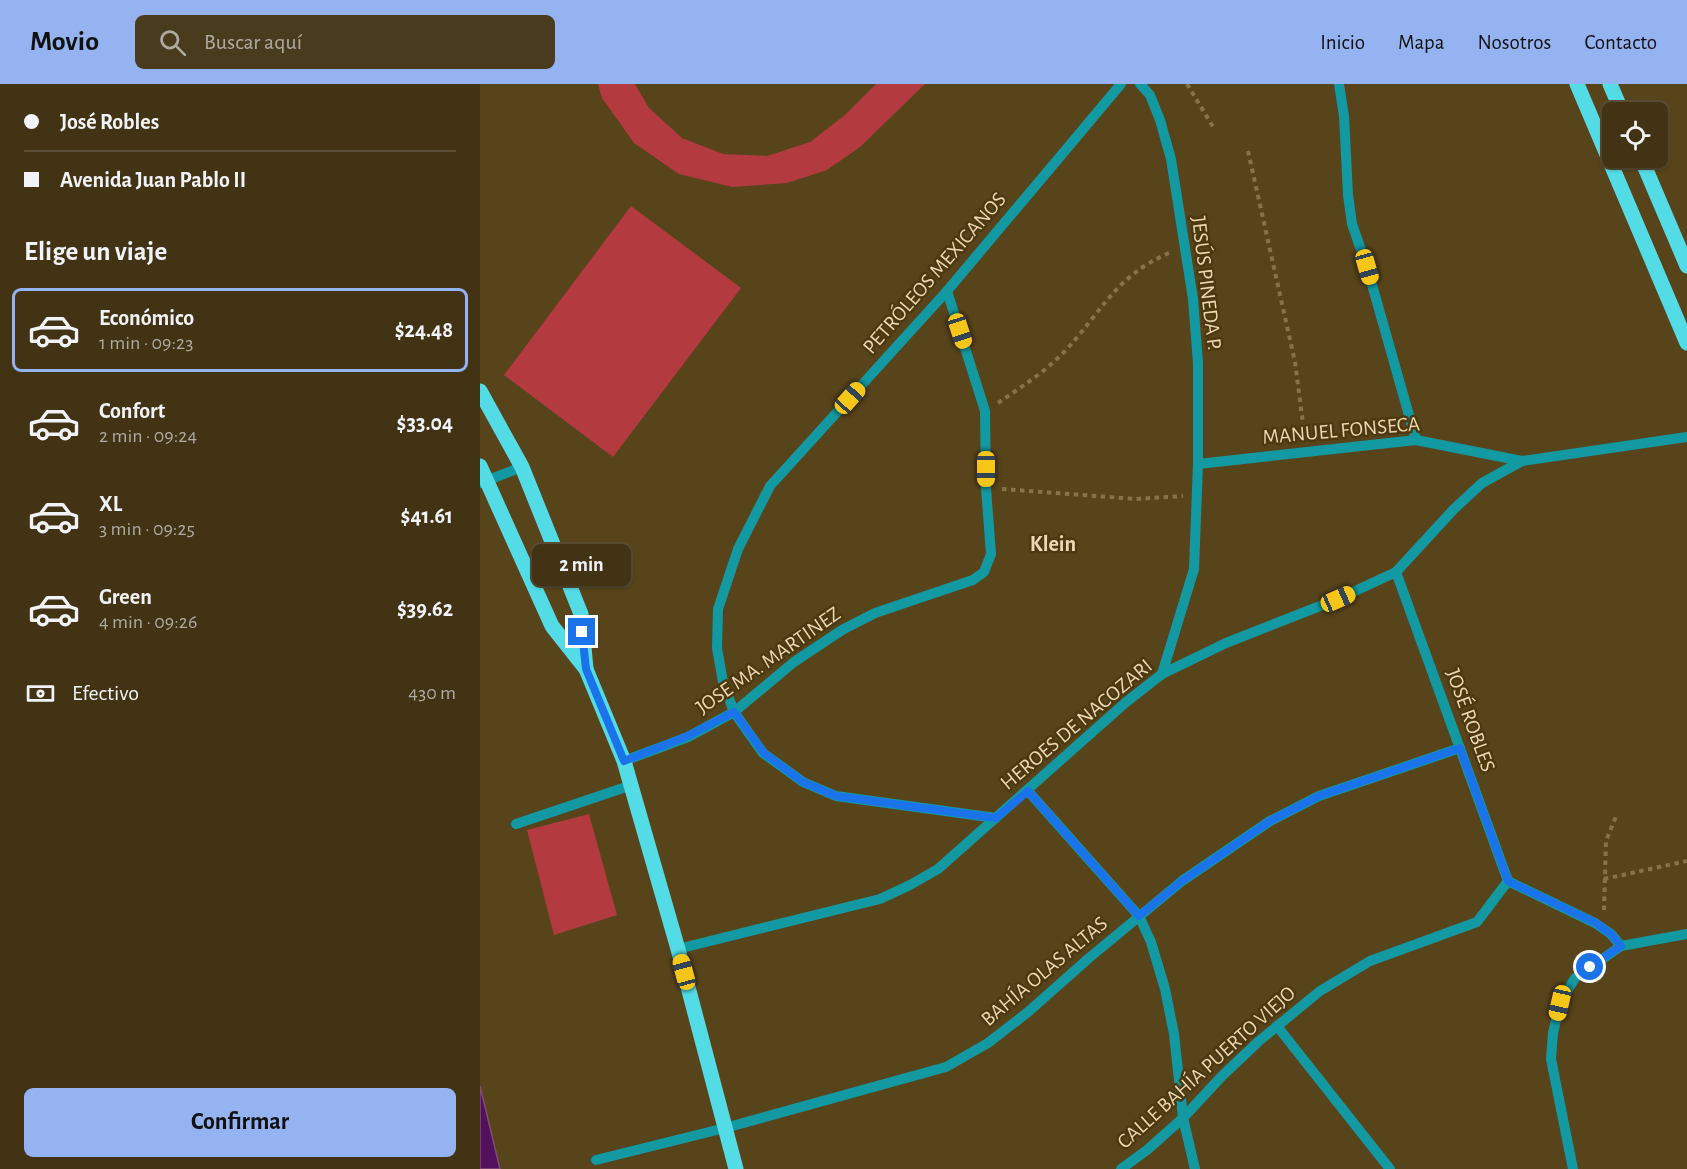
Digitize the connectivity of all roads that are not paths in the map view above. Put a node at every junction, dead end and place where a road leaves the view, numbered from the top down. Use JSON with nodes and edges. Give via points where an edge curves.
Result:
{"nodes":[{"id":1,"x":1121,"y":84,"type":"edge"},
{"id":2,"x":1140,"y":84,"type":"edge"},
{"id":3,"x":1339,"y":84,"type":"edge"},
{"id":4,"x":1576,"y":84,"type":"edge"},
{"id":5,"x":1610,"y":84,"type":"edge"},
{"id":6,"x":1618,"y":102,"type":"edge"},
{"id":7,"x":1645,"y":168,"type":"edge"},
{"id":8,"x":1687,"y":266,"type":"edge"},
{"id":9,"x":947,"y":291,"type":"junction"},
{"id":10,"x":1687,"y":343,"type":"edge"},
{"id":11,"x":480,"y":392,"type":"edge"},
{"id":12,"x":1687,"y":436,"type":"edge"},
{"id":13,"x":1416,"y":440,"type":"junction"},
{"id":14,"x":1522,"y":461,"type":"junction"},
{"id":15,"x":1198,"y":464,"type":"junction"},
{"id":16,"x":522,"y":467,"type":"junction"},
{"id":17,"x":483,"y":476,"type":"edge"},
{"id":18,"x":1396,"y":572,"type":"junction"},
{"id":19,"x":586,"y":669,"type":"junction"},
{"id":20,"x":1162,"y":674,"type":"junction"},
{"id":21,"x":734,"y":712,"type":"junction"},
{"id":22,"x":1460,"y":748,"type":"junction"},
{"id":23,"x":624,"y":761,"type":"junction"},
{"id":24,"x":633,"y":785,"type":"junction"},
{"id":25,"x":1028,"y":791,"type":"junction"},
{"id":26,"x":996,"y":818,"type":"junction"},
{"id":27,"x":516,"y":824,"type":"dead end"},
{"id":28,"x":1508,"y":881,"type":"junction"},
{"id":29,"x":1139,"y":916,"type":"junction"},
{"id":30,"x":1687,"y":934,"type":"edge"},
{"id":31,"x":1621,"y":946,"type":"junction"},
{"id":32,"x":678,"y":949,"type":"junction"},
{"id":33,"x":1278,"y":1026,"type":"junction"},
{"id":34,"x":1183,"y":1118,"type":"junction"},
{"id":35,"x":725,"y":1128,"type":"junction"},
{"id":36,"x":596,"y":1160,"type":"dead end"},
{"id":37,"x":736,"y":1169,"type":"edge"},
{"id":38,"x":1121,"y":1169,"type":"edge"},
{"id":39,"x":1195,"y":1169,"type":"edge"},
{"id":40,"x":1390,"y":1169,"type":"edge"},
{"id":41,"x":1573,"y":1169,"type":"edge"}],
"edges":[{"from":1,"to":9,"type":"street","name":"PETRÓLEOS MEXICANOS"},
{"from":2,"to":15,"type":"street","name":"JESÚS PINEDA P.","via":[[1150,95],[1171,159],[1193,298],[1198,363]]},
{"from":3,"to":13,"type":"street","via":[[1352,224]]},
{"from":4,"to":10,"type":"main road"},
{"from":5,"to":6,"type":"main road"},
{"from":7,"to":8,"type":"main road"},
{"from":9,"to":21,"type":"street","name":"PETRÓLEOS MEXICANOS","via":[[770,486],[738,549],[718,609],[717,648]]},
{"from":9,"to":21,"type":"street","name":"JOSE MA. MARTINEZ","via":[[985,411],[991,554],[984,572],[974,580],[875,613],[842,630],[794,662]]},
{"from":11,"to":16,"type":"main road"},
{"from":12,"to":14,"type":"street","name":"HEROES DE NACOZARI"},
{"from":13,"to":14,"type":"street","name":"MANUEL FONSECA"},
{"from":13,"to":15,"type":"street","name":"MANUEL FONSECA"},
{"from":14,"to":18,"type":"street","name":"HEROES DE NACOZARI","via":[[1482,483]]},
{"from":15,"to":20,"type":"street","name":"JESÚS PINEDA P.","via":[[1194,569]]},
{"from":16,"to":17,"type":"street"},
{"from":16,"to":19,"type":"main road","via":[[581,614]]},
{"from":17,"to":19,"type":"main road","via":[[552,626]]},
{"from":18,"to":20,"type":"street","name":"HEROES DE NACOZARI"},
{"from":18,"to":22,"type":"street","name":"JOSÉ ROBLES"},
{"from":19,"to":23,"type":"main road"},
{"from":20,"to":25,"type":"street","name":"HEROES DE NACOZARI"},
{"from":21,"to":23,"type":"street","name":"JOSE MA. MARTINEZ","via":[[688,736]]},
{"from":21,"to":26,"type":"street","name":"PETRÓLEOS MEXICANOS","via":[[764,753],[803,782],[836,796]]},
{"from":22,"to":28,"type":"street","name":"JOSÉ ROBLES"},
{"from":22,"to":29,"type":"street","name":"BAHÍA OLAS ALTAS","via":[[1319,796],[1270,821],[1182,881]]},
{"from":23,"to":24,"type":"main road"},
{"from":24,"to":27,"type":"street"},
{"from":24,"to":32,"type":"main road"},
{"from":25,"to":26,"type":"street","name":"HEROES DE NACOZARI"},
{"from":25,"to":29,"type":"street"},
{"from":26,"to":32,"type":"street","name":"HEROES DE NACOZARI","via":[[938,869],[880,899]]},
{"from":28,"to":31,"type":"street","via":[[1605,929]]},
{"from":28,"to":33,"type":"street","name":"CALLE BAHÍA PUERTO VIEJO","via":[[1477,922],[1370,961],[1320,991]]},
{"from":29,"to":34,"type":"street","via":[[1165,989]]},
{"from":29,"to":35,"type":"street","name":"BAHÍA OLAS ALTAS","via":[[1012,1025],[946,1067]]},
{"from":30,"to":31,"type":"street"},
{"from":31,"to":41,"type":"street","via":[[1575,978],[1560,1003],[1553,1033],[1551,1059]]},
{"from":32,"to":35,"type":"main road"},
{"from":33,"to":34,"type":"street","name":"CALLE BAHÍA PUERTO VIEJO","via":[[1222,1076]]},
{"from":33,"to":40,"type":"street"},
{"from":34,"to":38,"type":"street","name":"CALLE BAHÍA PUERTO VIEJO"},
{"from":34,"to":39,"type":"street"},
{"from":35,"to":36,"type":"street","name":"BAHÍA OLAS ALTAS"},
{"from":35,"to":37,"type":"main road"}]}
